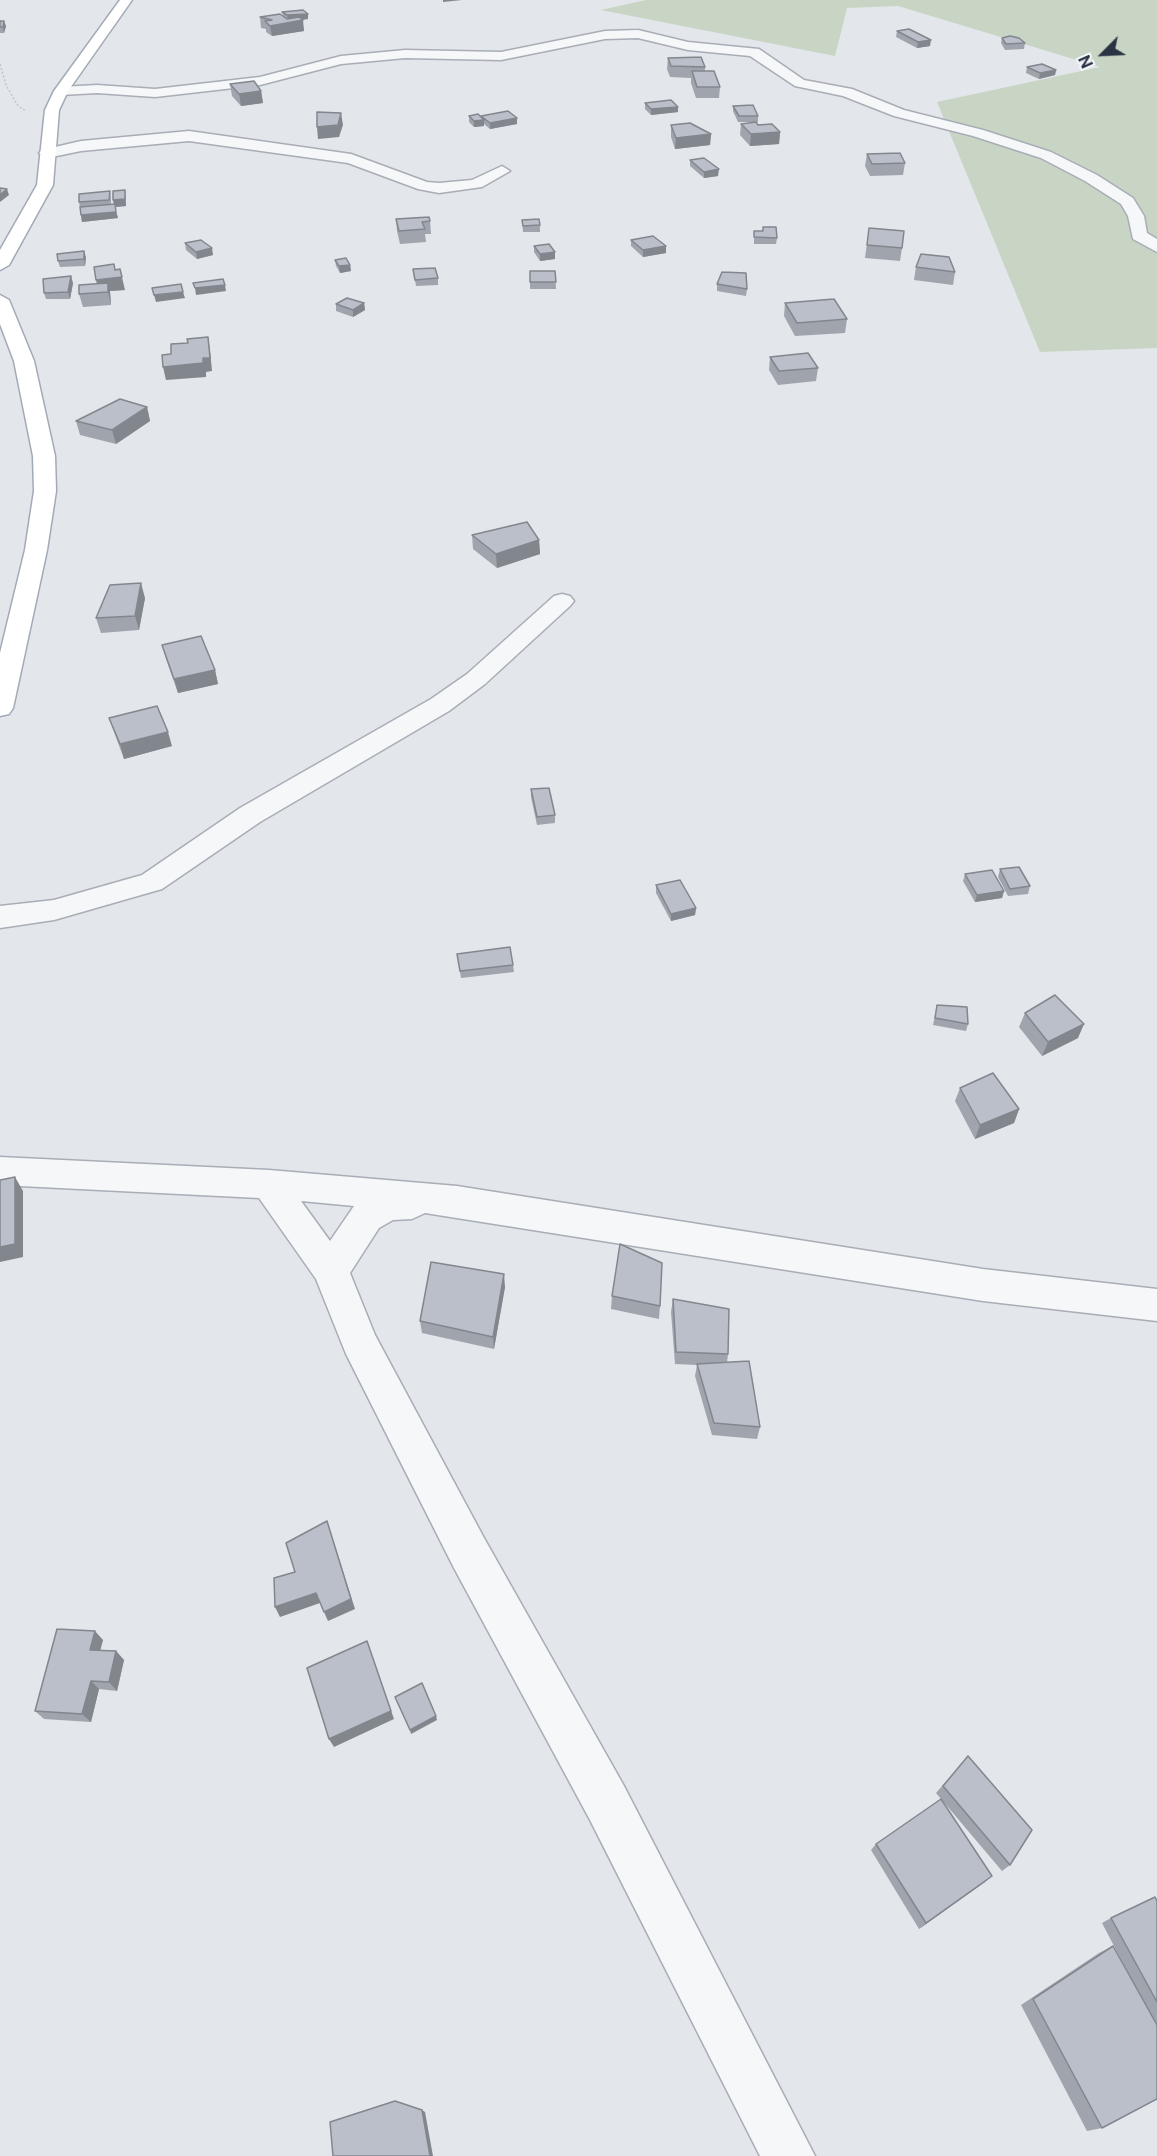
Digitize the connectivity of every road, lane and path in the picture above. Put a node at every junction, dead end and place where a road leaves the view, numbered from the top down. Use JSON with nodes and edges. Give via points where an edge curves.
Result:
{"nodes":[{"id":1,"x":126,"y":0,"type":"edge"},
{"id":2,"x":0,"y":64,"type":"edge"},
{"id":3,"x":61,"y":91,"type":"junction"},
{"id":4,"x":50,"y":124,"type":"junction"},
{"id":5,"x":48,"y":153,"type":"junction"},
{"id":6,"x":502,"y":171,"type":"dead end"},
{"id":7,"x":1157,"y":248,"type":"edge"},
{"id":8,"x":0,"y":266,"type":"edge"},
{"id":9,"x":0,"y":300,"type":"edge"},
{"id":10,"x":562,"y":601,"type":"dead end"},
{"id":11,"x":0,"y":708,"type":"edge"},
{"id":12,"x":0,"y":917,"type":"edge"},
{"id":13,"x":0,"y":1171,"type":"edge"},
{"id":14,"x":269,"y":1184,"type":"junction"},
{"id":15,"x":457,"y":1201,"type":"junction"},
{"id":16,"x":331,"y":1271,"type":"junction"},
{"id":17,"x":1157,"y":1305,"type":"edge"},
{"id":18,"x":788,"y":2156,"type":"edge"}],
"edges":[{"from":1,"to":3,"type":"main road"},
{"from":2,"to":4,"type":"path","via":[[18,106]]},
{"from":3,"to":4,"type":"main road"},
{"from":3,"to":7,"type":"street","via":[[155,93],[260,81],[341,60],[405,54],[501,56],[605,35],[638,34],[688,46],[754,52],[800,83],[847,93],[909,116],[1046,155],[1127,201],[1136,216],[1138,235]]},
{"from":4,"to":5,"type":"main road"},
{"from":5,"to":6,"type":"street","via":[[189,136],[351,159],[424,186],[440,188],[476,184]]},
{"from":5,"to":8,"type":"main road","via":[[45,185]]},
{"from":9,"to":11,"type":"main road","via":[[27,371],[44,456],[45,491],[36,550]]},
{"from":10,"to":12,"type":"street","via":[[476,679],[440,705],[250,816],[153,882],[54,910]]},
{"from":13,"to":14,"type":"street"},
{"from":14,"to":15,"type":"street"},
{"from":14,"to":16,"type":"street"},
{"from":15,"to":16,"type":"street","via":[[389,1206],[366,1217]]},
{"from":15,"to":17,"type":"street","via":[[983,1285]]},
{"from":16,"to":18,"type":"street","via":[[359,1342],[399,1421],[607,1803]]}]}
